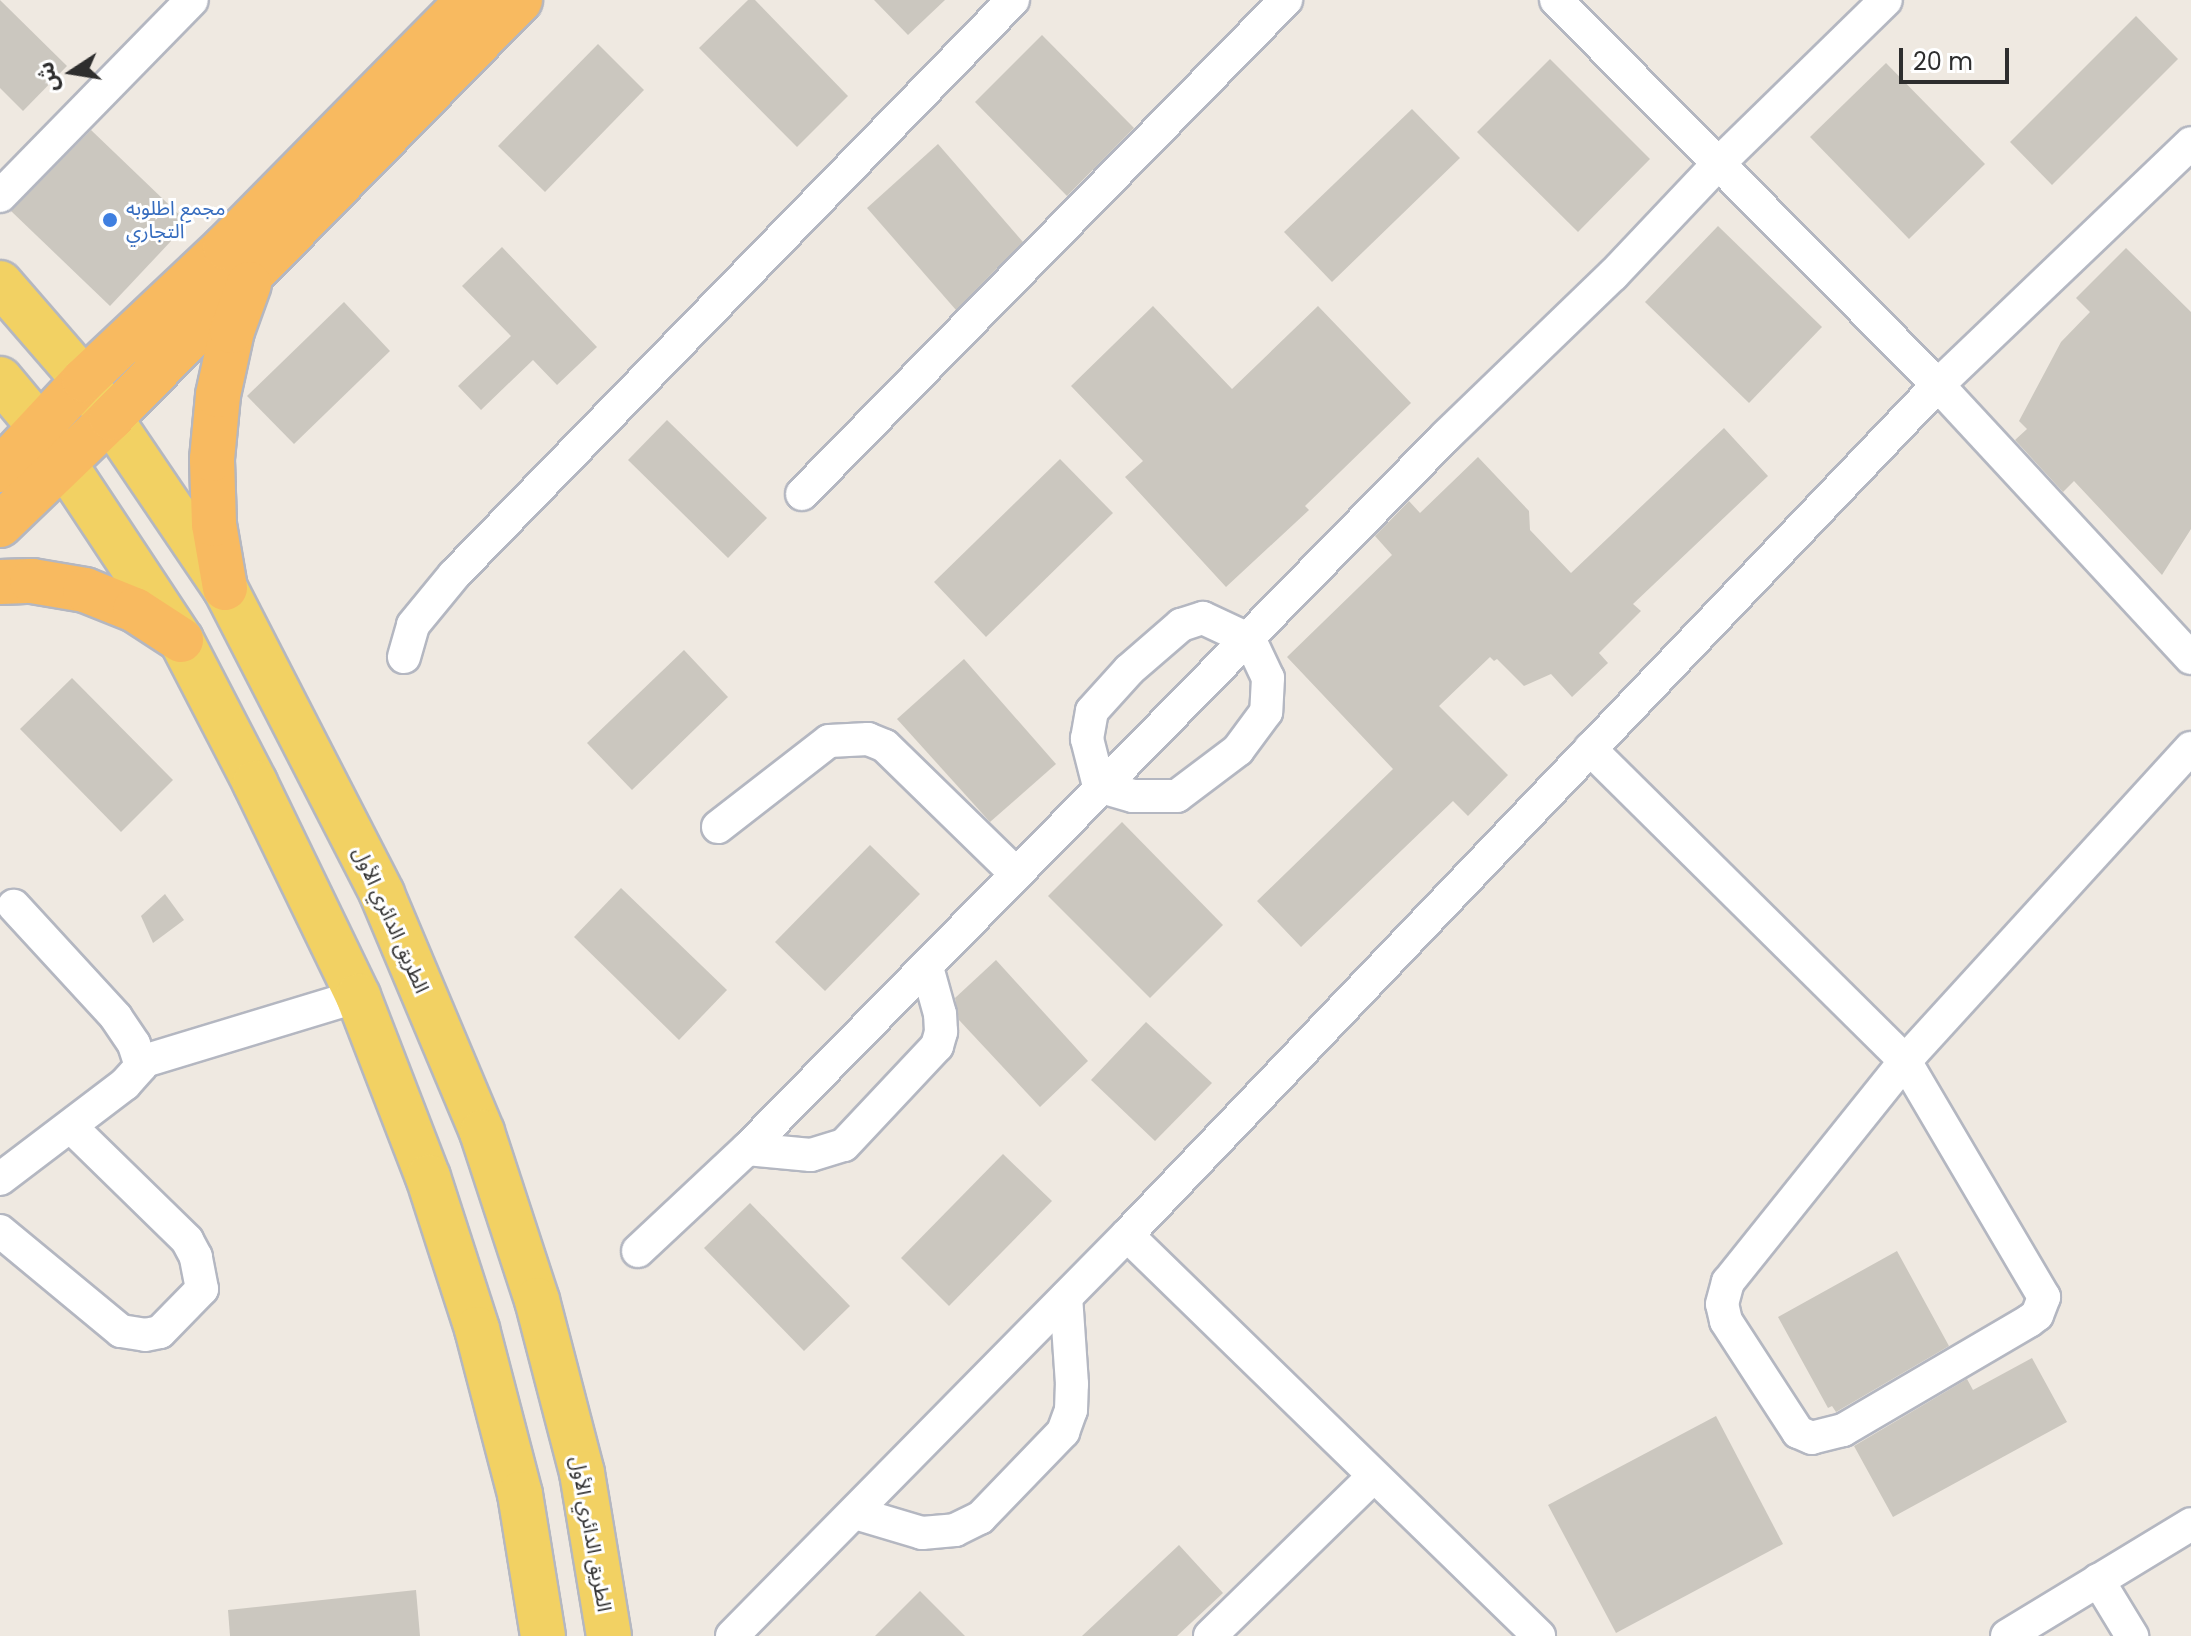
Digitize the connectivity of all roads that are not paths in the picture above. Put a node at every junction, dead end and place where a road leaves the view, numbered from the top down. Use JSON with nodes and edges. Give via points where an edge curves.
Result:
{"nodes":[{"id":1,"x":192,"y":0,"type":"edge"},
{"id":2,"x":469,"y":0,"type":"edge"},
{"id":3,"x":520,"y":0,"type":"edge"},
{"id":4,"x":1013,"y":0,"type":"edge"},
{"id":5,"x":1286,"y":0,"type":"edge"},
{"id":6,"x":1556,"y":0,"type":"edge"},
{"id":7,"x":1886,"y":0,"type":"edge"},
{"id":8,"x":2191,"y":143,"type":"edge"},
{"id":9,"x":1719,"y":163,"type":"junction"},
{"id":10,"x":0,"y":196,"type":"edge"},
{"id":11,"x":254,"y":271,"type":"junction"},
{"id":12,"x":0,"y":283,"type":"edge"},
{"id":13,"x":0,"y":379,"type":"edge"},
{"id":14,"x":84,"y":380,"type":"junction"},
{"id":15,"x":1938,"y":385,"type":"junction"},
{"id":16,"x":111,"y":418,"type":"junction"},
{"id":17,"x":40,"y":427,"type":"junction"},
{"id":18,"x":66,"y":463,"type":"junction"},
{"id":19,"x":0,"y":470,"type":"edge"},
{"id":20,"x":802,"y":494,"type":"dead end"},
{"id":21,"x":0,"y":525,"type":"edge"},
{"id":22,"x":0,"y":582,"type":"edge"},
{"id":23,"x":225,"y":588,"type":"junction"},
{"id":24,"x":181,"y":640,"type":"junction"},
{"id":25,"x":1250,"y":640,"type":"junction"},
{"id":26,"x":404,"y":657,"type":"dead end"},
{"id":27,"x":2191,"y":658,"type":"edge"},
{"id":28,"x":2191,"y":748,"type":"edge"},
{"id":29,"x":1590,"y":749,"type":"junction"},
{"id":30,"x":1099,"y":786,"type":"junction"},
{"id":31,"x":718,"y":827,"type":"dead end"},
{"id":32,"x":1016,"y":874,"type":"junction"},
{"id":33,"x":14,"y":906,"type":"dead end"},
{"id":34,"x":927,"y":967,"type":"junction"},
{"id":35,"x":358,"y":996,"type":"junction"},
{"id":36,"x":1905,"y":1061,"type":"junction"},
{"id":37,"x":141,"y":1062,"type":"junction"},
{"id":38,"x":70,"y":1126,"type":"junction"},
{"id":39,"x":747,"y":1149,"type":"junction"},
{"id":40,"x":0,"y":1179,"type":"edge"},
{"id":41,"x":0,"y":1231,"type":"edge"},
{"id":42,"x":1127,"y":1235,"type":"junction"},
{"id":43,"x":638,"y":1251,"type":"dead end"},
{"id":44,"x":1066,"y":1297,"type":"junction"},
{"id":45,"x":1374,"y":1476,"type":"junction"},
{"id":46,"x":855,"y":1513,"type":"junction"},
{"id":47,"x":2191,"y":1524,"type":"edge"},
{"id":48,"x":2098,"y":1580,"type":"junction"},
{"id":49,"x":543,"y":1636,"type":"edge"},
{"id":50,"x":609,"y":1636,"type":"edge"},
{"id":51,"x":732,"y":1636,"type":"edge"},
{"id":52,"x":1210,"y":1636,"type":"edge"},
{"id":53,"x":1539,"y":1636,"type":"edge"},
{"id":54,"x":2007,"y":1636,"type":"edge"},
{"id":55,"x":2132,"y":1636,"type":"edge"}],
"edges":[{"from":1,"to":10,"type":"street"},
{"from":2,"to":14,"type":"highway","via":[[225,247]]},
{"from":3,"to":11,"type":"highway"},
{"from":4,"to":26,"type":"street","via":[[454,575],[413,625]]},
{"from":5,"to":20,"type":"street"},
{"from":6,"to":9,"type":"street"},
{"from":7,"to":9,"type":"street"},
{"from":8,"to":15,"type":"street"},
{"from":9,"to":15,"type":"street"},
{"from":9,"to":25,"type":"street"},
{"from":11,"to":16,"type":"highway"},
{"from":11,"to":23,"type":"highway","via":[[232,331],[212,459],[214,524]]},
{"from":12,"to":14,"type":"main road","name":"الطريق الدائري الأول"},
{"from":13,"to":17,"type":"main road"},
{"from":14,"to":16,"type":"main road","name":"الطريق الدائري الأول"},
{"from":14,"to":17,"type":"highway"},
{"from":15,"to":27,"type":"street"},
{"from":15,"to":29,"type":"street"},
{"from":16,"to":18,"type":"highway"},
{"from":16,"to":23,"type":"main road","name":"الطريق الدائري الأول"},
{"from":17,"to":18,"type":"main road"},
{"from":17,"to":19,"type":"highway"},
{"from":18,"to":21,"type":"highway"},
{"from":18,"to":24,"type":"main road"},
{"from":22,"to":24,"type":"highway","via":[[85,590],[135,610]]},
{"from":23,"to":50,"type":"main road","name":"الطريق الدائري الأول","via":[[382,894],[482,1132],[537,1300],[582,1473]]},
{"from":24,"to":35,"type":"main road"},
{"from":25,"to":30,"type":"street"},
{"from":25,"to":30,"type":"street","via":[[1214,620],[1192,619],[1129,670],[1092,711],[1088,725],[1089,758]]},
{"from":25,"to":30,"type":"street","via":[[1268,678],[1268,697],[1266,712],[1238,750],[1177,796],[1133,796]]},
{"from":28,"to":36,"type":"street"},
{"from":29,"to":36,"type":"street"},
{"from":29,"to":42,"type":"street"},
{"from":30,"to":32,"type":"street"},
{"from":31,"to":32,"type":"street","via":[[829,741],[868,739],[885,746]]},
{"from":32,"to":34,"type":"street"},
{"from":33,"to":37,"type":"street","via":[[116,1017]]},
{"from":34,"to":39,"type":"street"},
{"from":34,"to":39,"type":"street","via":[[940,1014],[937,1046],[844,1145],[811,1155]]},
{"from":35,"to":37,"type":"street"},
{"from":35,"to":49,"type":"main road","via":[[428,1177],[477,1329],[520,1494]]},
{"from":36,"to":36,"type":"street","via":[[1724,1292],[1726,1321],[1798,1432],[1812,1438],[1843,1430],[2029,1321],[2043,1307],[2039,1282]]},
{"from":37,"to":38,"type":"street","via":[[135,1076]]},
{"from":38,"to":40,"type":"street"},
{"from":38,"to":41,"type":"street","via":[[187,1240],[202,1289],[160,1332],[121,1331]]},
{"from":39,"to":43,"type":"street"},
{"from":42,"to":44,"type":"street"},
{"from":42,"to":45,"type":"street"},
{"from":44,"to":46,"type":"street"},
{"from":44,"to":46,"type":"street","via":[[1072,1384],[1063,1432],[980,1518],[955,1530],[922,1533]]},
{"from":45,"to":52,"type":"street"},
{"from":45,"to":53,"type":"street"},
{"from":46,"to":51,"type":"street"},
{"from":47,"to":48,"type":"street"},
{"from":48,"to":54,"type":"street"},
{"from":48,"to":55,"type":"street"}]}
